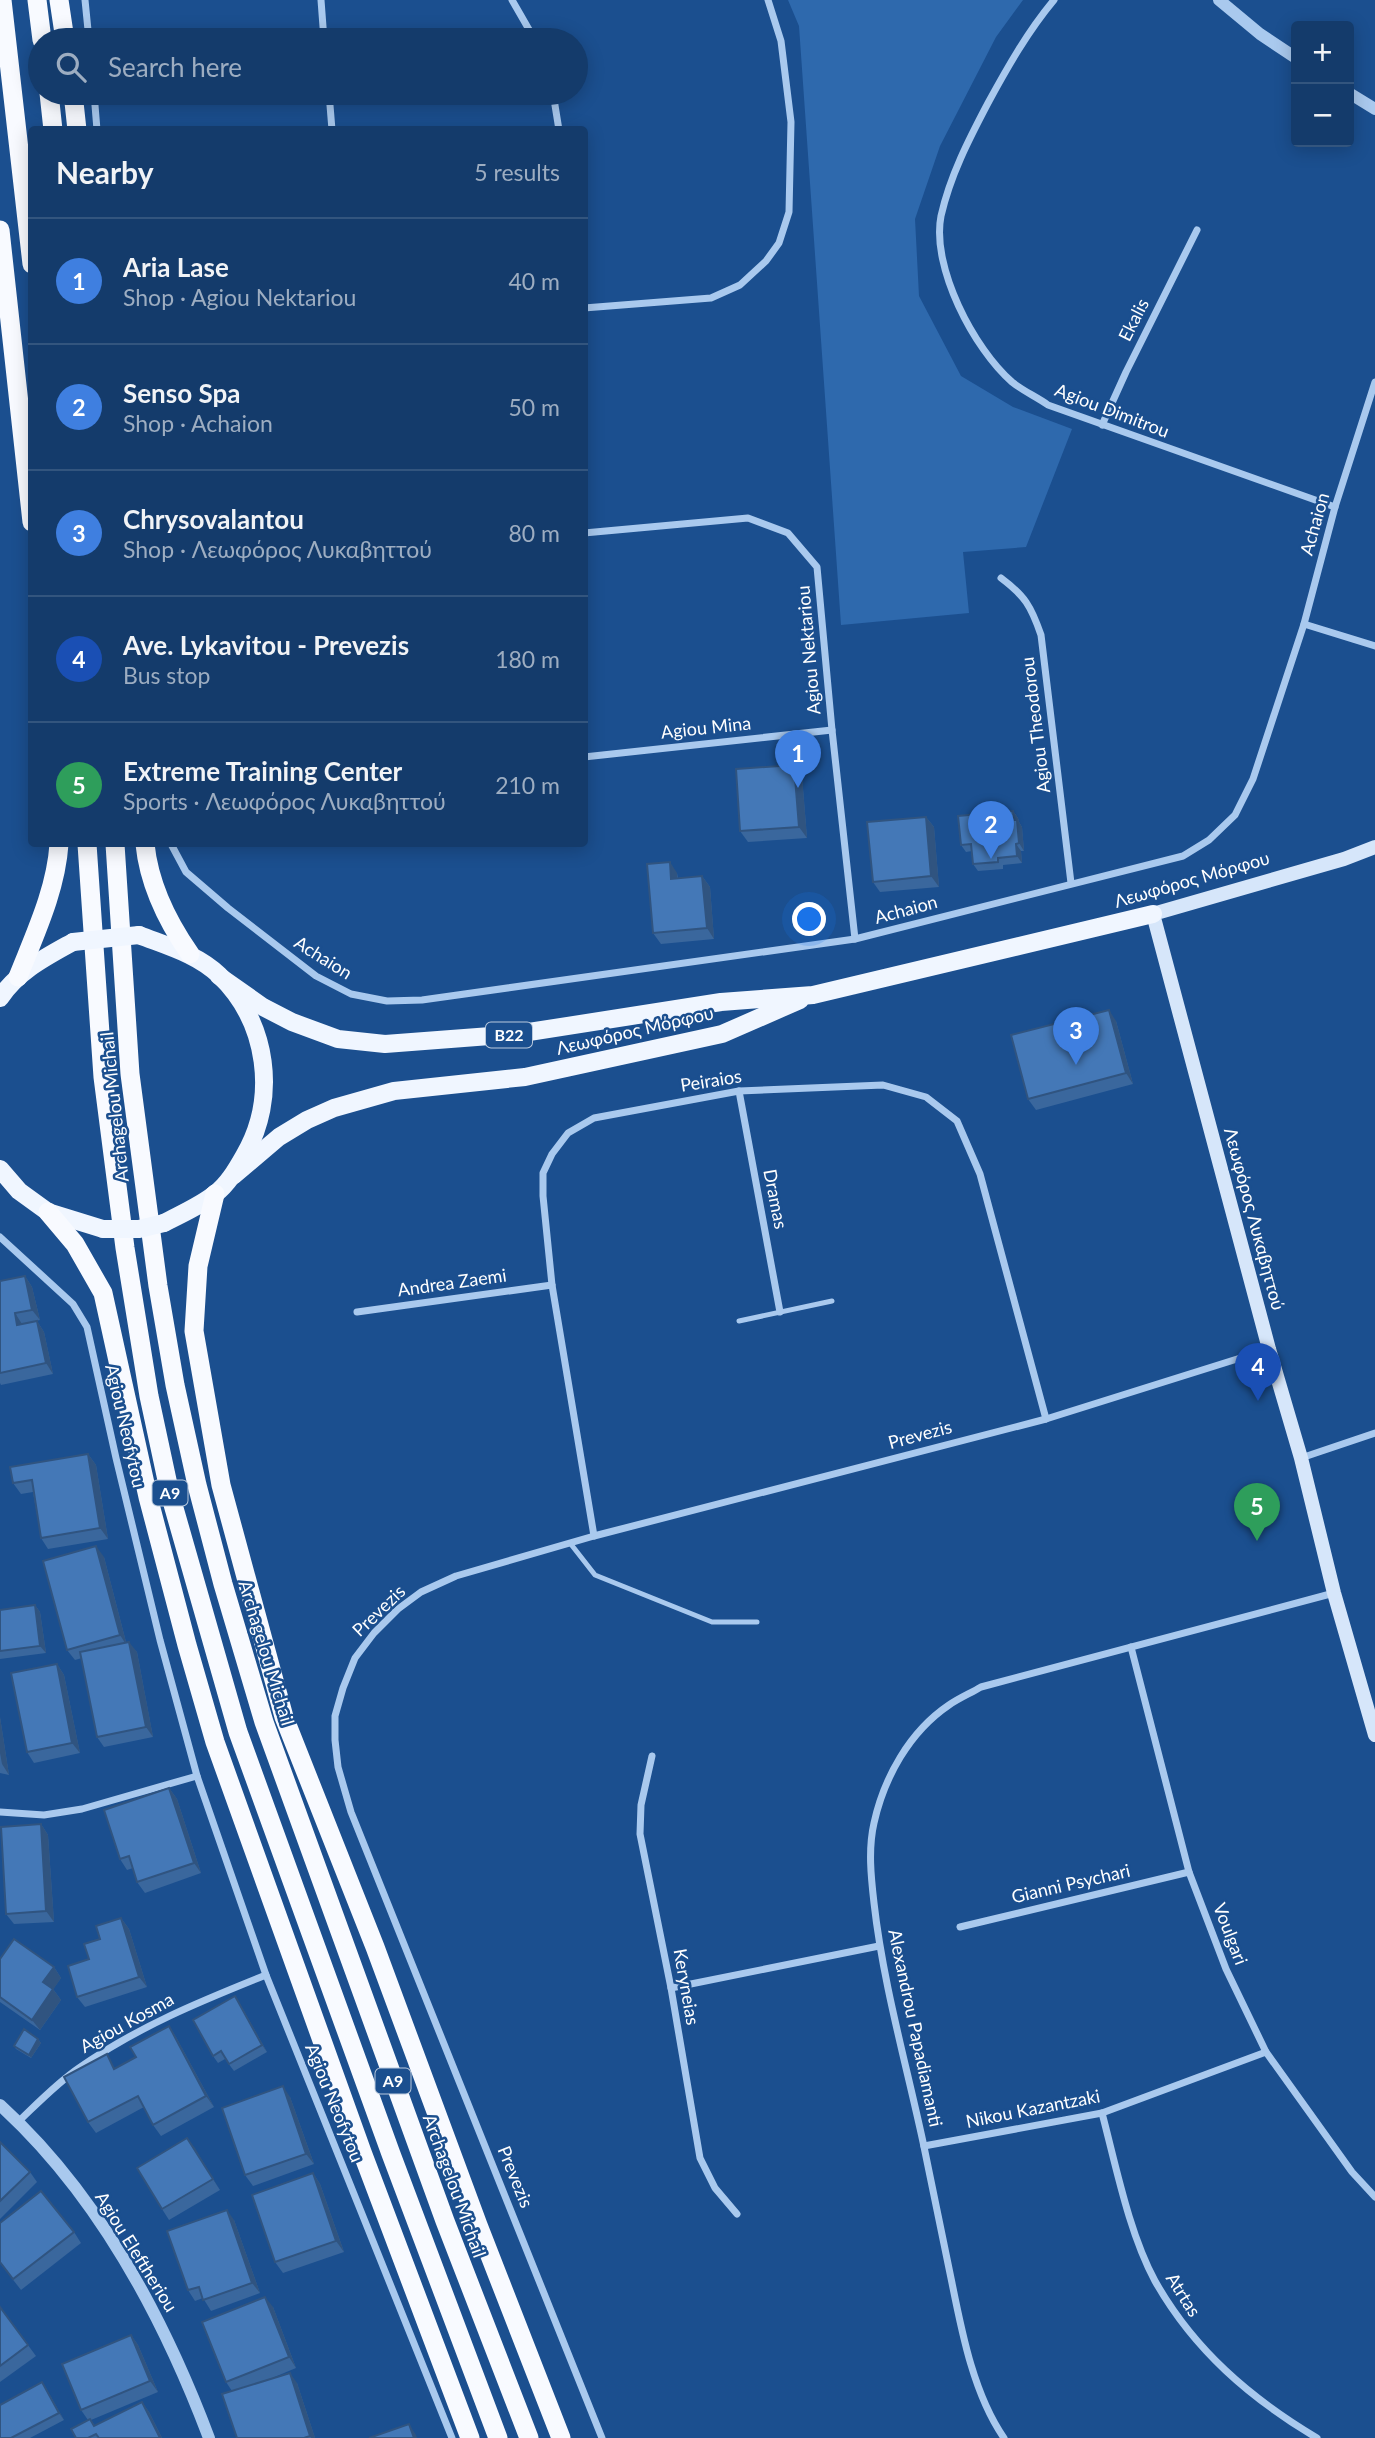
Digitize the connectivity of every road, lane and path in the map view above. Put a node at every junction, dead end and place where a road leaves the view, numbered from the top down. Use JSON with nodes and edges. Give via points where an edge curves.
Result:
{"nodes":[{"id":1,"x":2,"y":0,"type":"edge"},
{"id":2,"x":37,"y":0,"type":"edge"},
{"id":3,"x":59,"y":0,"type":"edge"},
{"id":4,"x":85,"y":0,"type":"edge"},
{"id":5,"x":321,"y":0,"type":"edge"},
{"id":6,"x":512,"y":0,"type":"edge"},
{"id":7,"x":768,"y":0,"type":"edge"},
{"id":8,"x":1054,"y":0,"type":"edge"},
{"id":9,"x":1219,"y":0,"type":"edge"},
{"id":10,"x":40,"y":28,"type":"edge"},
{"id":11,"x":63,"y":28,"type":"edge"},
{"id":12,"x":88,"y":28,"type":"edge"},
{"id":13,"x":323,"y":28,"type":"edge"},
{"id":14,"x":529,"y":28,"type":"edge"},
{"id":15,"x":1291,"y":55,"type":"edge"},
{"id":16,"x":1354,"y":96,"type":"edge"},
{"id":17,"x":50,"y":105,"type":"edge"},
{"id":18,"x":75,"y":105,"type":"edge"},
{"id":19,"x":95,"y":105,"type":"edge"},
{"id":20,"x":329,"y":105,"type":"edge"},
{"id":21,"x":555,"y":105,"type":"edge"},
{"id":22,"x":1375,"y":109,"type":"edge"},
{"id":23,"x":53,"y":126,"type":"edge"},
{"id":24,"x":77,"y":126,"type":"edge"},
{"id":25,"x":97,"y":126,"type":"edge"},
{"id":26,"x":332,"y":126,"type":"edge"},
{"id":27,"x":558,"y":126,"type":"edge"},
{"id":28,"x":28,"y":229,"type":"edge"},
{"id":29,"x":0,"y":230,"type":"edge"},
{"id":30,"x":1197,"y":230,"type":"dead end"},
{"id":31,"x":588,"y":308,"type":"edge"},
{"id":32,"x":1375,"y":383,"type":"edge"},
{"id":33,"x":1373,"y":396,"type":"edge"},
{"id":34,"x":1102,"y":425,"type":"junction"},
{"id":35,"x":28,"y":486,"type":"edge"},
{"id":36,"x":1335,"y":507,"type":"junction"},
{"id":37,"x":588,"y":533,"type":"edge"},
{"id":38,"x":1001,"y":578,"type":"dead end"},
{"id":39,"x":1304,"y":624,"type":"junction"},
{"id":40,"x":1375,"y":646,"type":"edge"},
{"id":41,"x":832,"y":730,"type":"junction"},
{"id":42,"x":588,"y":757,"type":"edge"},
{"id":43,"x":1375,"y":846,"type":"edge"},
{"id":44,"x":59,"y":847,"type":"edge"},
{"id":45,"x":87,"y":847,"type":"edge"},
{"id":46,"x":114,"y":847,"type":"edge"},
{"id":47,"x":146,"y":847,"type":"edge"},
{"id":48,"x":174,"y":847,"type":"edge"},
{"id":49,"x":1071,"y":883,"type":"junction"},
{"id":50,"x":1153,"y":914,"type":"junction"},
{"id":51,"x":855,"y":939,"type":"junction"},
{"id":52,"x":190,"y":954,"type":"junction"},
{"id":53,"x":219,"y":976,"type":"junction"},
{"id":54,"x":18,"y":977,"type":"junction"},
{"id":55,"x":813,"y":995,"type":"junction"},
{"id":56,"x":1,"y":996,"type":"edge"},
{"id":57,"x":738,"y":1091,"type":"junction"},
{"id":58,"x":0,"y":1169,"type":"edge"},
{"id":59,"x":233,"y":1176,"type":"junction"},
{"id":60,"x":0,"y":1179,"type":"edge"},
{"id":61,"x":19,"y":1191,"type":"junction"},
{"id":62,"x":215,"y":1194,"type":"junction"},
{"id":63,"x":48,"y":1212,"type":"junction"},
{"id":64,"x":0,"y":1237,"type":"edge"},
{"id":65,"x":552,"y":1285,"type":"junction"},
{"id":66,"x":832,"y":1301,"type":"dead end"},
{"id":67,"x":357,"y":1312,"type":"dead end"},
{"id":68,"x":780,"y":1312,"type":"junction"},
{"id":69,"x":739,"y":1321,"type":"dead end"},
{"id":70,"x":1269,"y":1349,"type":"junction"},
{"id":71,"x":1046,"y":1419,"type":"junction"},
{"id":72,"x":1375,"y":1433,"type":"edge"},
{"id":73,"x":1301,"y":1458,"type":"junction"},
{"id":74,"x":594,"y":1536,"type":"junction"},
{"id":75,"x":570,"y":1543,"type":"junction"},
{"id":76,"x":1334,"y":1593,"type":"junction"},
{"id":77,"x":757,"y":1622,"type":"dead end"},
{"id":78,"x":1130,"y":1647,"type":"junction"},
{"id":79,"x":1375,"y":1735,"type":"edge"},
{"id":80,"x":652,"y":1756,"type":"dead end"},
{"id":81,"x":197,"y":1776,"type":"junction"},
{"id":82,"x":0,"y":1812,"type":"edge"},
{"id":83,"x":1189,"y":1872,"type":"junction"},
{"id":84,"x":960,"y":1927,"type":"dead end"},
{"id":85,"x":879,"y":1946,"type":"junction"},
{"id":86,"x":266,"y":1975,"type":"junction"},
{"id":87,"x":671,"y":1988,"type":"junction"},
{"id":88,"x":1265,"y":2052,"type":"junction"},
{"id":89,"x":0,"y":2105,"type":"edge"},
{"id":90,"x":1102,"y":2113,"type":"junction"},
{"id":91,"x":19,"y":2122,"type":"junction"},
{"id":92,"x":924,"y":2146,"type":"junction"},
{"id":93,"x":1375,"y":2197,"type":"edge"},
{"id":94,"x":737,"y":2214,"type":"dead end"},
{"id":95,"x":209,"y":2438,"type":"edge"},
{"id":96,"x":452,"y":2438,"type":"edge"},
{"id":97,"x":470,"y":2438,"type":"edge"},
{"id":98,"x":498,"y":2438,"type":"edge"},
{"id":99,"x":529,"y":2438,"type":"edge"},
{"id":100,"x":561,"y":2438,"type":"edge"},
{"id":101,"x":602,"y":2438,"type":"edge"},
{"id":102,"x":1004,"y":2438,"type":"edge"},
{"id":103,"x":1317,"y":2438,"type":"edge"}],
"edges":[{"from":1,"to":28,"type":"highway"},
{"from":2,"to":10,"type":"highway"},
{"from":3,"to":11,"type":"highway"},
{"from":4,"to":12,"type":"street"},
{"from":5,"to":13,"type":"street"},
{"from":6,"to":14,"type":"street"},
{"from":7,"to":31,"type":"street","via":[[781,41],[791,122],[789,212],[779,243],[740,285],[711,298]]},
{"from":8,"to":34,"type":"street","name":"Agiou Dimitrou","via":[[1003,75],[965,144],[941,218],[941,246],[946,276],[987,354],[1013,382],[1048,405]]},
{"from":9,"to":15,"type":"street"},
{"from":16,"to":22,"type":"street"},
{"from":17,"to":23,"type":"highway"},
{"from":18,"to":24,"type":"highway"},
{"from":19,"to":25,"type":"street"},
{"from":20,"to":26,"type":"street"},
{"from":21,"to":27,"type":"street"},
{"from":29,"to":35,"type":"highway"},
{"from":30,"to":34,"type":"street","name":"Ekalis"},
{"from":32,"to":33,"type":"street","name":"Achaion"},
{"from":33,"to":36,"type":"street","name":"Achaion"},
{"from":34,"to":36,"type":"street","name":"Agiou Dimitrou"},
{"from":36,"to":39,"type":"street","name":"Achaion"},
{"from":37,"to":41,"type":"street","name":"Agiou Nektariou","via":[[748,518],[788,533],[817,567]]},
{"from":38,"to":49,"type":"street","name":"Agiou Theodorou","via":[[1023,595],[1041,635]]},
{"from":39,"to":40,"type":"street"},
{"from":39,"to":49,"type":"street","name":"Achaion","via":[[1254,779],[1235,815],[1209,840],[1182,856]]},
{"from":41,"to":42,"type":"street","name":"Agiou Mina"},
{"from":41,"to":51,"type":"street","name":"Agiou Nektariou"},
{"from":43,"to":50,"type":"main road","name":"Λεωφόρος Μόρφου"},
{"from":44,"to":54,"type":"highway","via":[[41,920]]},
{"from":45,"to":98,"type":"highway","name":"Archagelou Michail","number":"A9","via":[[103,1077],[125,1248],[170,1494],[238,1732]]},
{"from":46,"to":99,"type":"highway","name":"Archagelou Michail","number":"A9","via":[[131,1088],[158,1286],[200,1498],[264,1722],[444,2221]]},
{"from":47,"to":52,"type":"highway","via":[[154,888]]},
{"from":48,"to":51,"type":"street","name":"Achaion","via":[[186,872],[316,976],[351,994],[387,1001],[422,1000]]},
{"from":49,"to":51,"type":"street","name":"Achaion"},
{"from":50,"to":55,"type":"main road","name":"Λεωφόρος Μόρφου","number":"B22"},
{"from":50,"to":70,"type":"main road","name":"Λεωφόρος Λυκαβηττού"},
{"from":52,"to":53,"type":"main road","number":"B22"},
{"from":52,"to":54,"type":"main road","number":"B22","bridge":true,"via":[[139,935],[73,942]]},
{"from":53,"to":55,"type":"main road","name":"Λεωφόρος Μόρφου","number":"B22","via":[[292,1022],[338,1039],[385,1044],[516,1034],[721,1002]]},
{"from":53,"to":59,"type":"main road","number":"B22","via":[[247,1010],[262,1051],[265,1095],[255,1138]]},
{"from":54,"to":56,"type":"main road","number":"B22"},
{"from":55,"to":59,"type":"main road","name":"Λεωφόρος Μόρφου","number":"B22","via":[[722,1034],[525,1077],[394,1091],[334,1108],[279,1137]]},
{"from":57,"to":65,"type":"street","name":"Peiraios","via":[[594,1118],[568,1133],[543,1173]]},
{"from":57,"to":68,"type":"street","name":"Dramas"},
{"from":57,"to":71,"type":"street","name":"Peiraios","via":[[883,1085],[926,1097],[957,1121],[980,1174]]},
{"from":58,"to":61,"type":"main road","number":"B22"},
{"from":59,"to":62,"type":"main road","number":"B22"},
{"from":60,"to":61,"type":"main road","number":"B22"},
{"from":61,"to":63,"type":"main road","number":"B22"},
{"from":62,"to":63,"type":"main road","number":"B22","bridge":true,"via":[[164,1223],[139,1229],[103,1229]]},
{"from":62,"to":100,"type":"highway","via":[[198,1266],[194,1331],[221,1485],[284,1717]]},
{"from":63,"to":97,"type":"highway","via":[[75,1244],[103,1293],[148,1497],[215,1742]]},
{"from":64,"to":81,"type":"street","name":"Agiou Neofytou","via":[[74,1304],[87,1327],[160,1640]]},
{"from":65,"to":67,"type":"street","name":"Andrea Zaemi"},
{"from":65,"to":74,"type":"street","name":"Peiraios"},
{"from":66,"to":68,"type":"lane"},
{"from":68,"to":69,"type":"lane"},
{"from":70,"to":71,"type":"street","name":"Prevezis"},
{"from":70,"to":73,"type":"main road","name":"Λεωφόρος Λυκαβηττού"},
{"from":71,"to":74,"type":"street","name":"Prevezis"},
{"from":72,"to":73,"type":"street"},
{"from":73,"to":76,"type":"main road","name":"Λεωφόρος Λυκαβηττού"},
{"from":74,"to":75,"type":"street","name":"Prevezis"},
{"from":75,"to":77,"type":"lane","via":[[595,1575],[712,1622]]},
{"from":75,"to":101,"type":"street","name":"Prevezis","via":[[456,1576],[398,1609],[355,1658],[335,1716],[335,1740],[351,1812]]},
{"from":76,"to":78,"type":"street","name":"Alexandrou Papadiamanti"},
{"from":76,"to":79,"type":"main road","name":"Λεωφόρος Λυκαβηττού"},
{"from":78,"to":83,"type":"street","name":"Voulgari"},
{"from":78,"to":85,"type":"street","name":"Alexandrou Papadiamanti","via":[[981,1687],[923,1727],[902,1753],[873,1825],[871,1870]]},
{"from":80,"to":87,"type":"street","name":"Keryneias","via":[[640,1834]]},
{"from":81,"to":82,"type":"street","via":[[82,1809],[44,1815]]},
{"from":81,"to":86,"type":"street","name":"Agiou Neofytou"},
{"from":83,"to":84,"type":"street","name":"Gianni Psychari"},
{"from":83,"to":88,"type":"street","name":"Voulgari","via":[[1226,1969]]},
{"from":85,"to":87,"type":"street"},
{"from":85,"to":92,"type":"street","name":"Alexandrou Papadiamanti"},
{"from":86,"to":91,"type":"street","name":"Agiou Kosma","via":[[129,2036],[77,2069]]},
{"from":86,"to":96,"type":"street","name":"Agiou Neofytou"},
{"from":87,"to":94,"type":"street","name":"Keryneias","via":[[700,2158],[715,2188]]},
{"from":88,"to":90,"type":"street","name":"Nikou Kazantzaki"},
{"from":88,"to":93,"type":"street","name":"Voulgari"},
{"from":89,"to":91,"type":"street","name":"Agiou Eleftheriou"},
{"from":90,"to":92,"type":"street","name":"Nikou Kazantzaki"},
{"from":90,"to":103,"type":"street","name":"Atrtas","via":[[1135,2232],[1154,2279],[1188,2333],[1237,2382]]},
{"from":91,"to":95,"type":"street","name":"Agiou Eleftheriou","via":[[75,2188],[121,2254],[180,2365]]},
{"from":92,"to":102,"type":"street","name":"Alexandrou Papadiamanti","via":[[964,2342]]}]}
